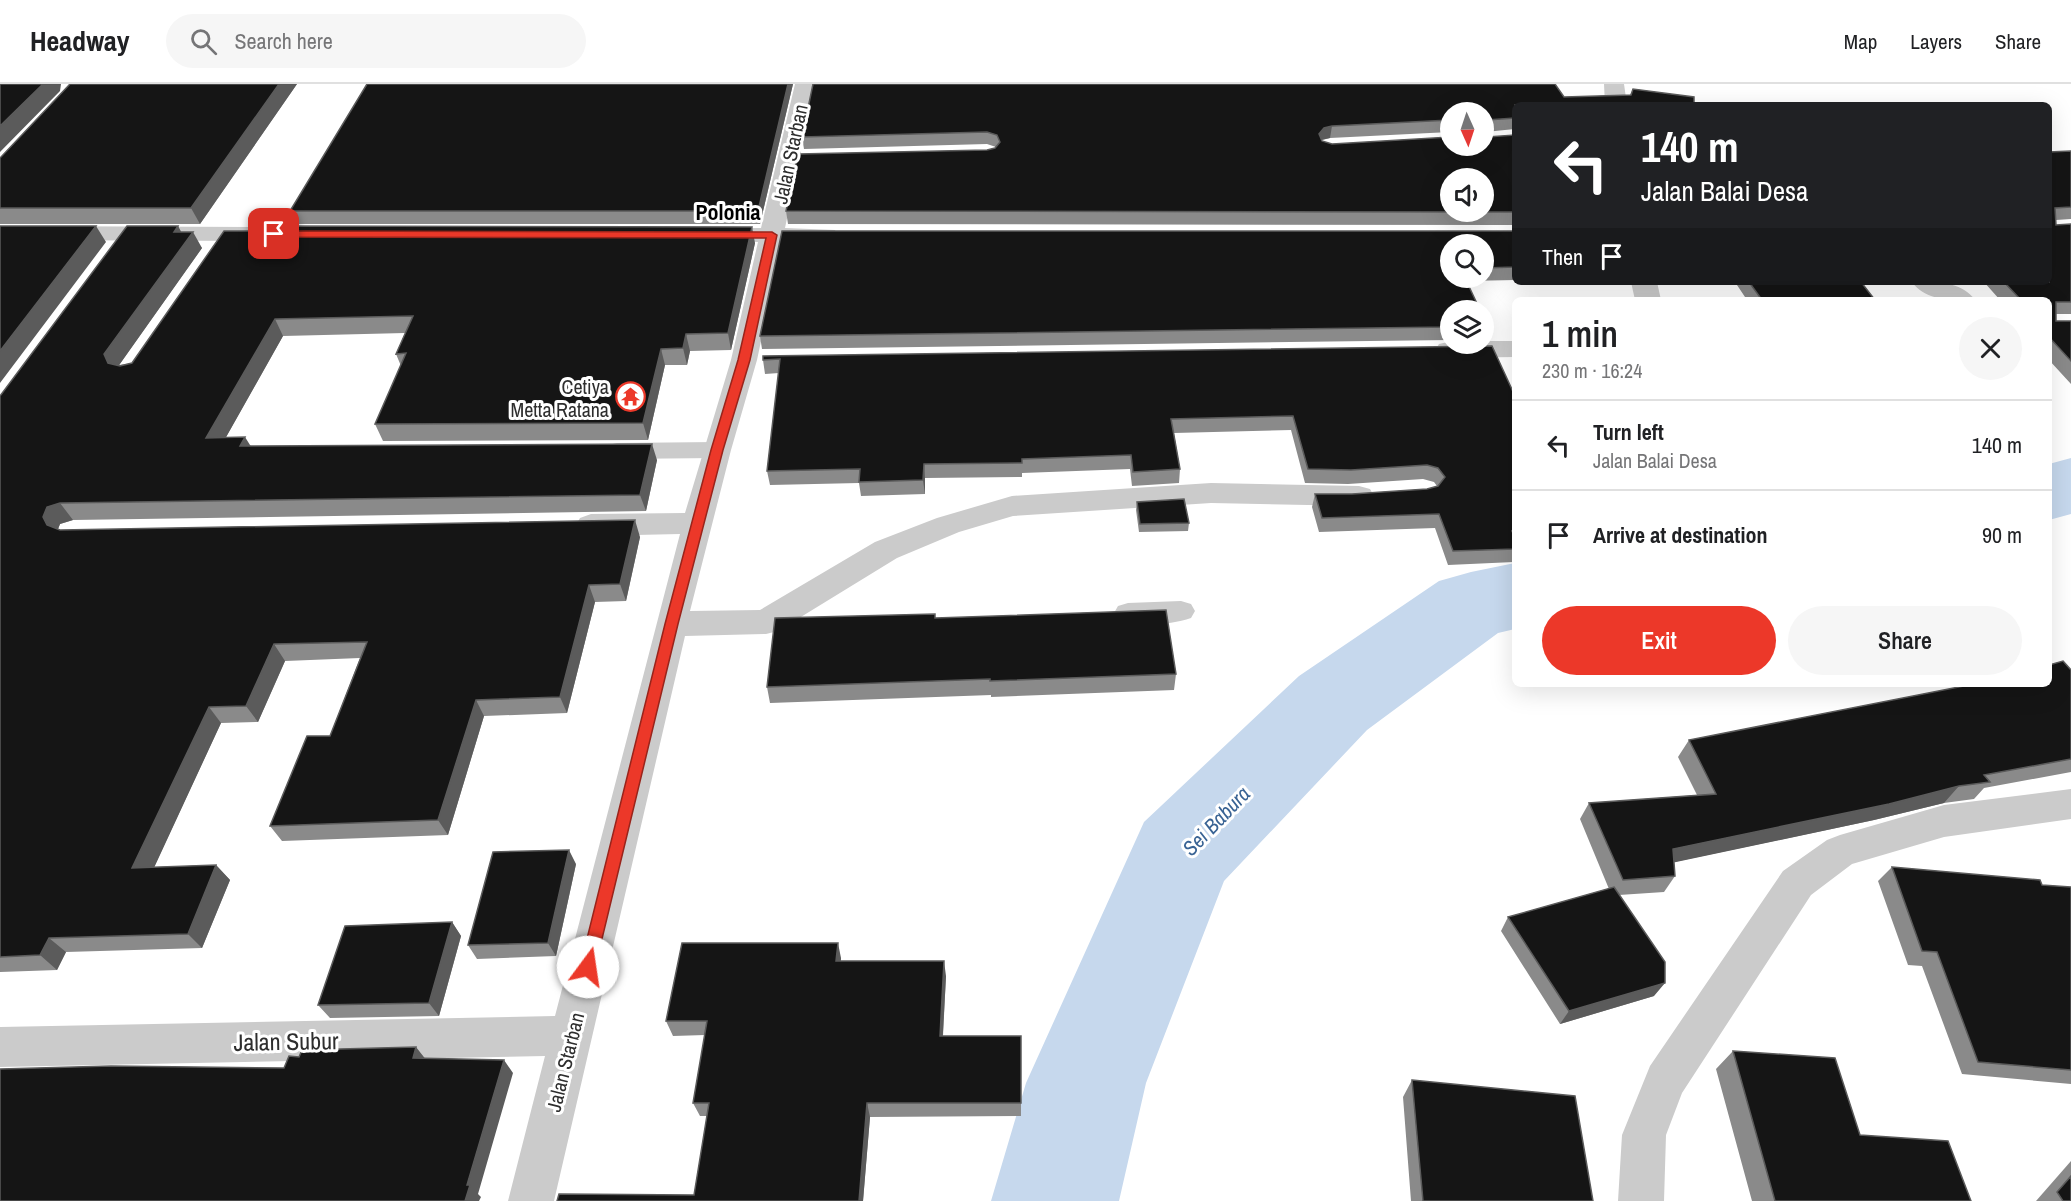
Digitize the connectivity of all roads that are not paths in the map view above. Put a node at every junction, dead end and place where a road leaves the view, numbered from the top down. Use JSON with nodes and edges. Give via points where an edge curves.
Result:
{"nodes":[{"id":1,"x":805,"y":84,"type":"edge"},
{"id":2,"x":1614,"y":84,"type":"edge"},
{"id":3,"x":1616,"y":102,"type":"edge"},
{"id":4,"x":0,"y":233,"type":"edge"},
{"id":5,"x":128,"y":233,"type":"junction"},
{"id":6,"x":286,"y":234,"type":"edge"},
{"id":7,"x":689,"y":235,"type":"edge"},
{"id":8,"x":772,"y":235,"type":"junction"},
{"id":9,"x":844,"y":235,"type":"edge"},
{"id":10,"x":106,"y":262,"type":"edge"},
{"id":11,"x":1931,"y":285,"type":"edge"},
{"id":12,"x":1956,"y":297,"type":"edge"},
{"id":13,"x":1512,"y":349,"type":"edge"},
{"id":14,"x":1428,"y":350,"type":"edge"},
{"id":15,"x":717,"y":450,"type":"junction"},
{"id":16,"x":592,"y":451,"type":"edge"},
{"id":17,"x":1384,"y":494,"type":"edge"},
{"id":18,"x":698,"y":523,"type":"junction"},
{"id":19,"x":568,"y":525,"type":"edge"},
{"id":20,"x":1181,"y":612,"type":"dead end"},
{"id":21,"x":1098,"y":614,"type":"edge"},
{"id":22,"x":813,"y":621,"type":"edge"},
{"id":23,"x":766,"y":622,"type":"junction"},
{"id":24,"x":671,"y":624,"type":"junction"},
{"id":25,"x":2071,"y":804,"type":"edge"},
{"id":26,"x":571,"y":1036,"type":"junction"},
{"id":27,"x":0,"y":1047,"type":"edge"},
{"id":28,"x":531,"y":1201,"type":"edge"},
{"id":29,"x":1641,"y":1201,"type":"edge"}],
"edges":[{"from":1,"to":8,"type":"street","name":"Jalan Starban","via":[[801,158]]},
{"from":2,"to":3,"type":"street"},
{"from":4,"to":5,"type":"street"},
{"from":5,"to":6,"type":"street","via":[[220,244]]},
{"from":5,"to":10,"type":"street"},
{"from":7,"to":8,"type":"street"},
{"from":8,"to":9,"type":"street"},
{"from":8,"to":15,"type":"street","name":"Jalan Starban","via":[[756,360]]},
{"from":11,"to":12,"type":"street"},
{"from":13,"to":14,"type":"street"},
{"from":15,"to":16,"type":"lane"},
{"from":15,"to":18,"type":"street","name":"Jalan Starban"},
{"from":17,"to":23,"type":"street","via":[[1211,493],[1012,506],[948,525],[886,550]]},
{"from":18,"to":19,"type":"street"},
{"from":18,"to":24,"type":"street","name":"Jalan Starban"},
{"from":20,"to":21,"type":"lane"},
{"from":22,"to":23,"type":"lane"},
{"from":23,"to":24,"type":"street"},
{"from":24,"to":26,"type":"street","name":"Jalan Starban"},
{"from":25,"to":29,"type":"street","via":[[1944,821],[1840,851],[1797,883],[1665,1081],[1644,1135]]},
{"from":26,"to":27,"type":"street","name":"Jalan Subur"},
{"from":26,"to":28,"type":"street","name":"Jalan Starban"}]}
